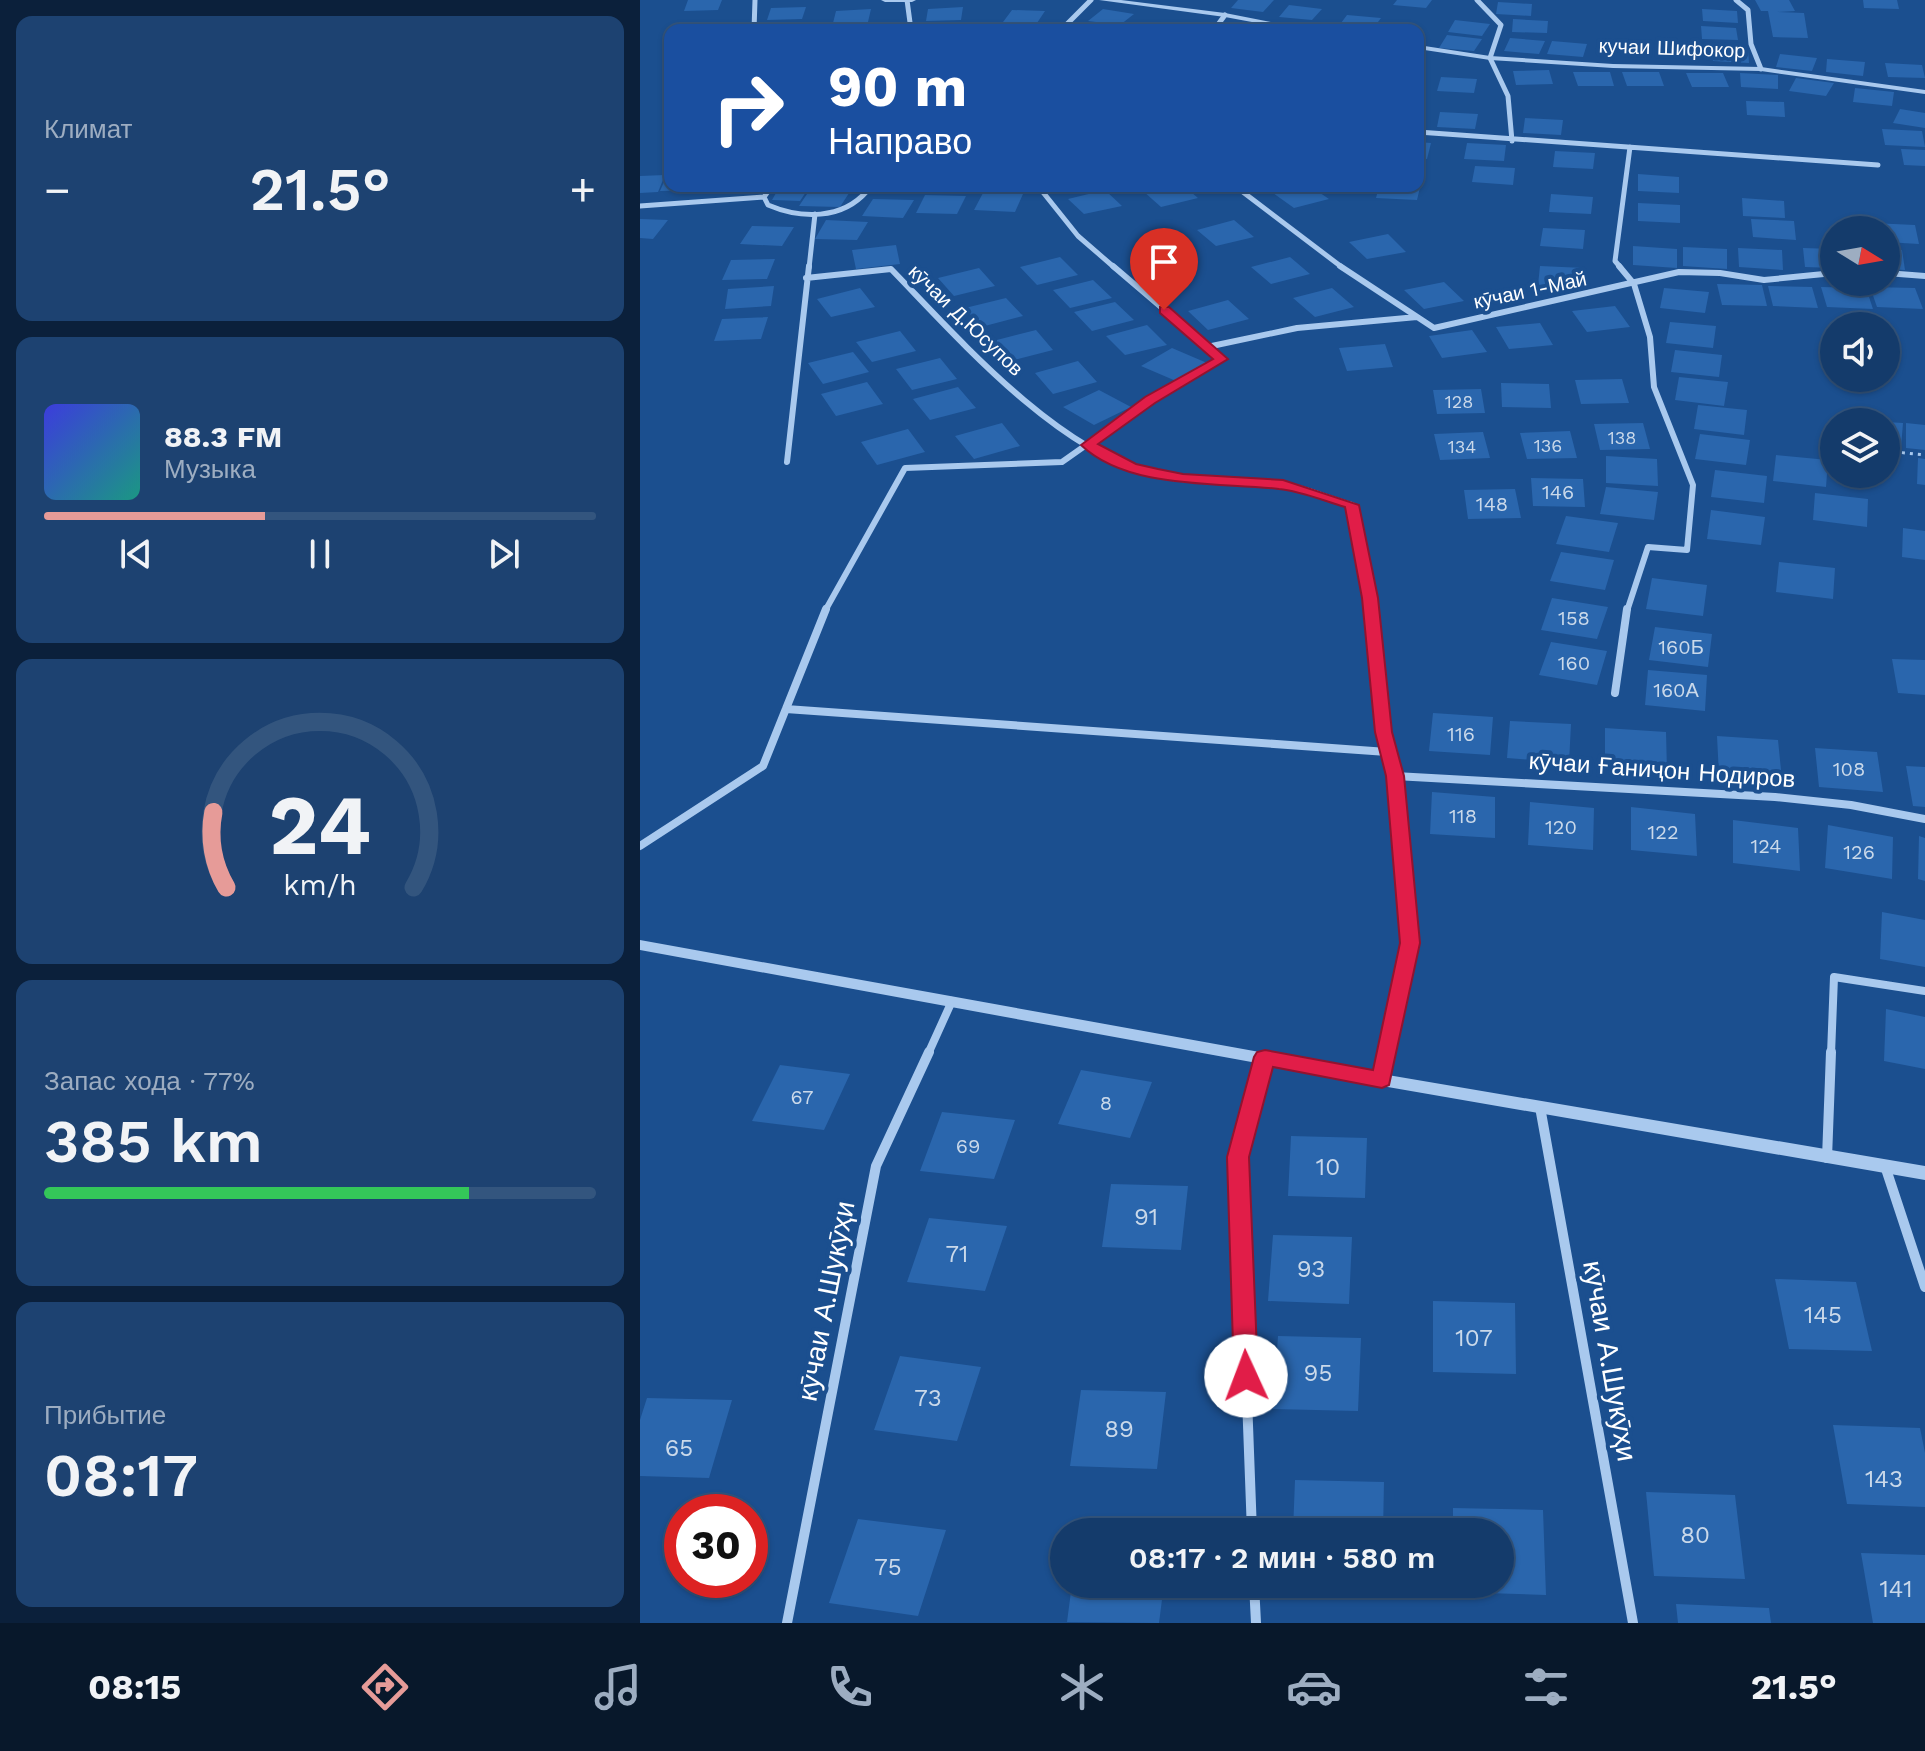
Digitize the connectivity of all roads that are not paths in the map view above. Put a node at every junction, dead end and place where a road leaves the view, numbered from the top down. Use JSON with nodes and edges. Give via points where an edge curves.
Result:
{"nodes":[{"id":1,"x":755,"y":0,"type":"edge"},
{"id":2,"x":885,"y":0,"type":"edge"},
{"id":3,"x":909,"y":0,"type":"edge"},
{"id":4,"x":1091,"y":0,"type":"edge"},
{"id":5,"x":1103,"y":0,"type":"edge"},
{"id":6,"x":1477,"y":0,"type":"edge"},
{"id":7,"x":1736,"y":0,"type":"edge"},
{"id":8,"x":1225,"y":15,"type":"junction"},
{"id":9,"x":754,"y":24,"type":"edge"},
{"id":10,"x":911,"y":24,"type":"edge"},
{"id":11,"x":1067,"y":24,"type":"edge"},
{"id":12,"x":1218,"y":24,"type":"edge"},
{"id":13,"x":1275,"y":24,"type":"edge"},
{"id":14,"x":1424,"y":48,"type":"edge"},
{"id":15,"x":1490,"y":58,"type":"junction"},
{"id":16,"x":1761,"y":69,"type":"junction"},
{"id":17,"x":1925,"y":92,"type":"edge"},
{"id":18,"x":1424,"y":133,"type":"edge"},
{"id":19,"x":1512,"y":141,"type":"junction"},
{"id":20,"x":1630,"y":147,"type":"junction"},
{"id":21,"x":1878,"y":165,"type":"dead end"},
{"id":22,"x":768,"y":192,"type":"edge"},
{"id":23,"x":865,"y":192,"type":"edge"},
{"id":24,"x":1043,"y":192,"type":"edge"},
{"id":25,"x":1243,"y":192,"type":"edge"},
{"id":26,"x":764,"y":197,"type":"junction"},
{"id":27,"x":640,"y":206,"type":"edge"},
{"id":28,"x":815,"y":214,"type":"junction"},
{"id":29,"x":1820,"y":274,"type":"edge"},
{"id":30,"x":1900,"y":274,"type":"edge"},
{"id":31,"x":1925,"y":276,"type":"edge"},
{"id":32,"x":806,"y":278,"type":"junction"},
{"id":33,"x":1634,"y":284,"type":"junction"},
{"id":34,"x":1417,"y":317,"type":"junction"},
{"id":35,"x":1207,"y":347,"type":"junction"},
{"id":36,"x":1088,"y":445,"type":"junction"},
{"id":37,"x":787,"y":462,"type":"dead end"},
{"id":38,"x":1615,"y":693,"type":"dead end"},
{"id":39,"x":786,"y":709,"type":"junction"},
{"id":40,"x":1387,"y":752,"type":"junction"},
{"id":41,"x":1395,"y":776,"type":"junction"},
{"id":42,"x":1925,"y":819,"type":"edge"},
{"id":43,"x":640,"y":846,"type":"edge"},
{"id":44,"x":640,"y":945,"type":"edge"},
{"id":45,"x":1925,"y":991,"type":"edge"},
{"id":46,"x":952,"y":1001,"type":"junction"},
{"id":47,"x":1265,"y":1057,"type":"junction"},
{"id":48,"x":1382,"y":1080,"type":"junction"},
{"id":49,"x":1540,"y":1107,"type":"junction"},
{"id":50,"x":1827,"y":1158,"type":"junction"},
{"id":51,"x":1886,"y":1169,"type":"junction"},
{"id":52,"x":1925,"y":1173,"type":"edge"},
{"id":53,"x":1925,"y":1287,"type":"edge"},
{"id":54,"x":1251,"y":1518,"type":"edge"},
{"id":55,"x":1255,"y":1598,"type":"edge"},
{"id":56,"x":787,"y":1623,"type":"edge"},
{"id":57,"x":1256,"y":1623,"type":"edge"},
{"id":58,"x":1633,"y":1623,"type":"edge"}],
"edges":[{"from":1,"to":9,"type":"street"},
{"from":2,"to":3,"type":"street"},
{"from":3,"to":10,"type":"street"},
{"from":4,"to":11,"type":"street"},
{"from":5,"to":8,"type":"street"},
{"from":6,"to":15,"type":"street","via":[[1501,25]]},
{"from":7,"to":16,"type":"street","via":[[1748,10],[1751,44]]},
{"from":8,"to":12,"type":"street"},
{"from":8,"to":13,"type":"street"},
{"from":14,"to":15,"type":"street","name":"кучаи Шифокор"},
{"from":15,"to":16,"type":"street","name":"кучаи Шифокор"},
{"from":15,"to":19,"type":"street","via":[[1508,96]]},
{"from":16,"to":17,"type":"street","name":"кучаи Шифокор"},
{"from":18,"to":19,"type":"street"},
{"from":19,"to":20,"type":"street"},
{"from":20,"to":21,"type":"street"},
{"from":20,"to":33,"type":"street","name":"кӯчаи 1-Май","via":[[1615,261]]},
{"from":22,"to":26,"type":"street"},
{"from":23,"to":28,"type":"street","via":[[851,206]]},
{"from":24,"to":35,"type":"street","via":[[1078,236]]},
{"from":25,"to":34,"type":"street"},
{"from":26,"to":27,"type":"street"},
{"from":26,"to":28,"type":"street","via":[[779,211]]},
{"from":28,"to":32,"type":"street"},
{"from":29,"to":33,"type":"street","name":"кӯчаи 1-Май","via":[[1764,280],[1679,272]]},
{"from":30,"to":31,"type":"street"},
{"from":32,"to":36,"type":"street","name":"кӯчаи Д.Юсупов","via":[[891,269],[1009,385]]},
{"from":32,"to":37,"type":"street"},
{"from":33,"to":34,"type":"street","name":"кӯчаи 1-Май","via":[[1434,328]]},
{"from":33,"to":38,"type":"street","name":"кӯчаи 1-Май","via":[[1650,337],[1654,387],[1693,485],[1687,550],[1648,547],[1623,622]]},
{"from":34,"to":35,"type":"street","via":[[1297,328]]},
{"from":35,"to":36,"type":"street","via":[[1222,359],[1150,400]]},
{"from":36,"to":39,"type":"street","via":[[1062,462],[905,468],[827,607]]},
{"from":36,"to":40,"type":"street","name":"кӯчаи Д.Юсупов","via":[[1158,474],[1283,485],[1352,505],[1370,598]]},
{"from":39,"to":40,"type":"street"},
{"from":39,"to":43,"type":"street","via":[[763,766]]},
{"from":40,"to":41,"type":"street","name":"кӯчаи Д.Юсупов"},
{"from":41,"to":42,"type":"street","name":"кӯчаи Ғаниҷон Нодиров","via":[[1782,798],[1889,809]]},
{"from":41,"to":48,"type":"street","name":"кӯчаи Д.Юсупов","via":[[1410,943]]},
{"from":44,"to":46,"type":"street"},
{"from":45,"to":50,"type":"street","via":[[1834,977]]},
{"from":46,"to":47,"type":"street"},
{"from":46,"to":56,"type":"street","name":"кӯчаи А.Шукӯҳи","via":[[876,1166]]},
{"from":47,"to":48,"type":"street"},
{"from":47,"to":54,"type":"street","via":[[1238,1157]]},
{"from":48,"to":49,"type":"street"},
{"from":49,"to":50,"type":"street"},
{"from":49,"to":58,"type":"street","name":"кӯчаи А.Шукӯҳи"},
{"from":50,"to":51,"type":"street"},
{"from":51,"to":52,"type":"street"},
{"from":51,"to":53,"type":"street"},
{"from":55,"to":57,"type":"street"}]}
